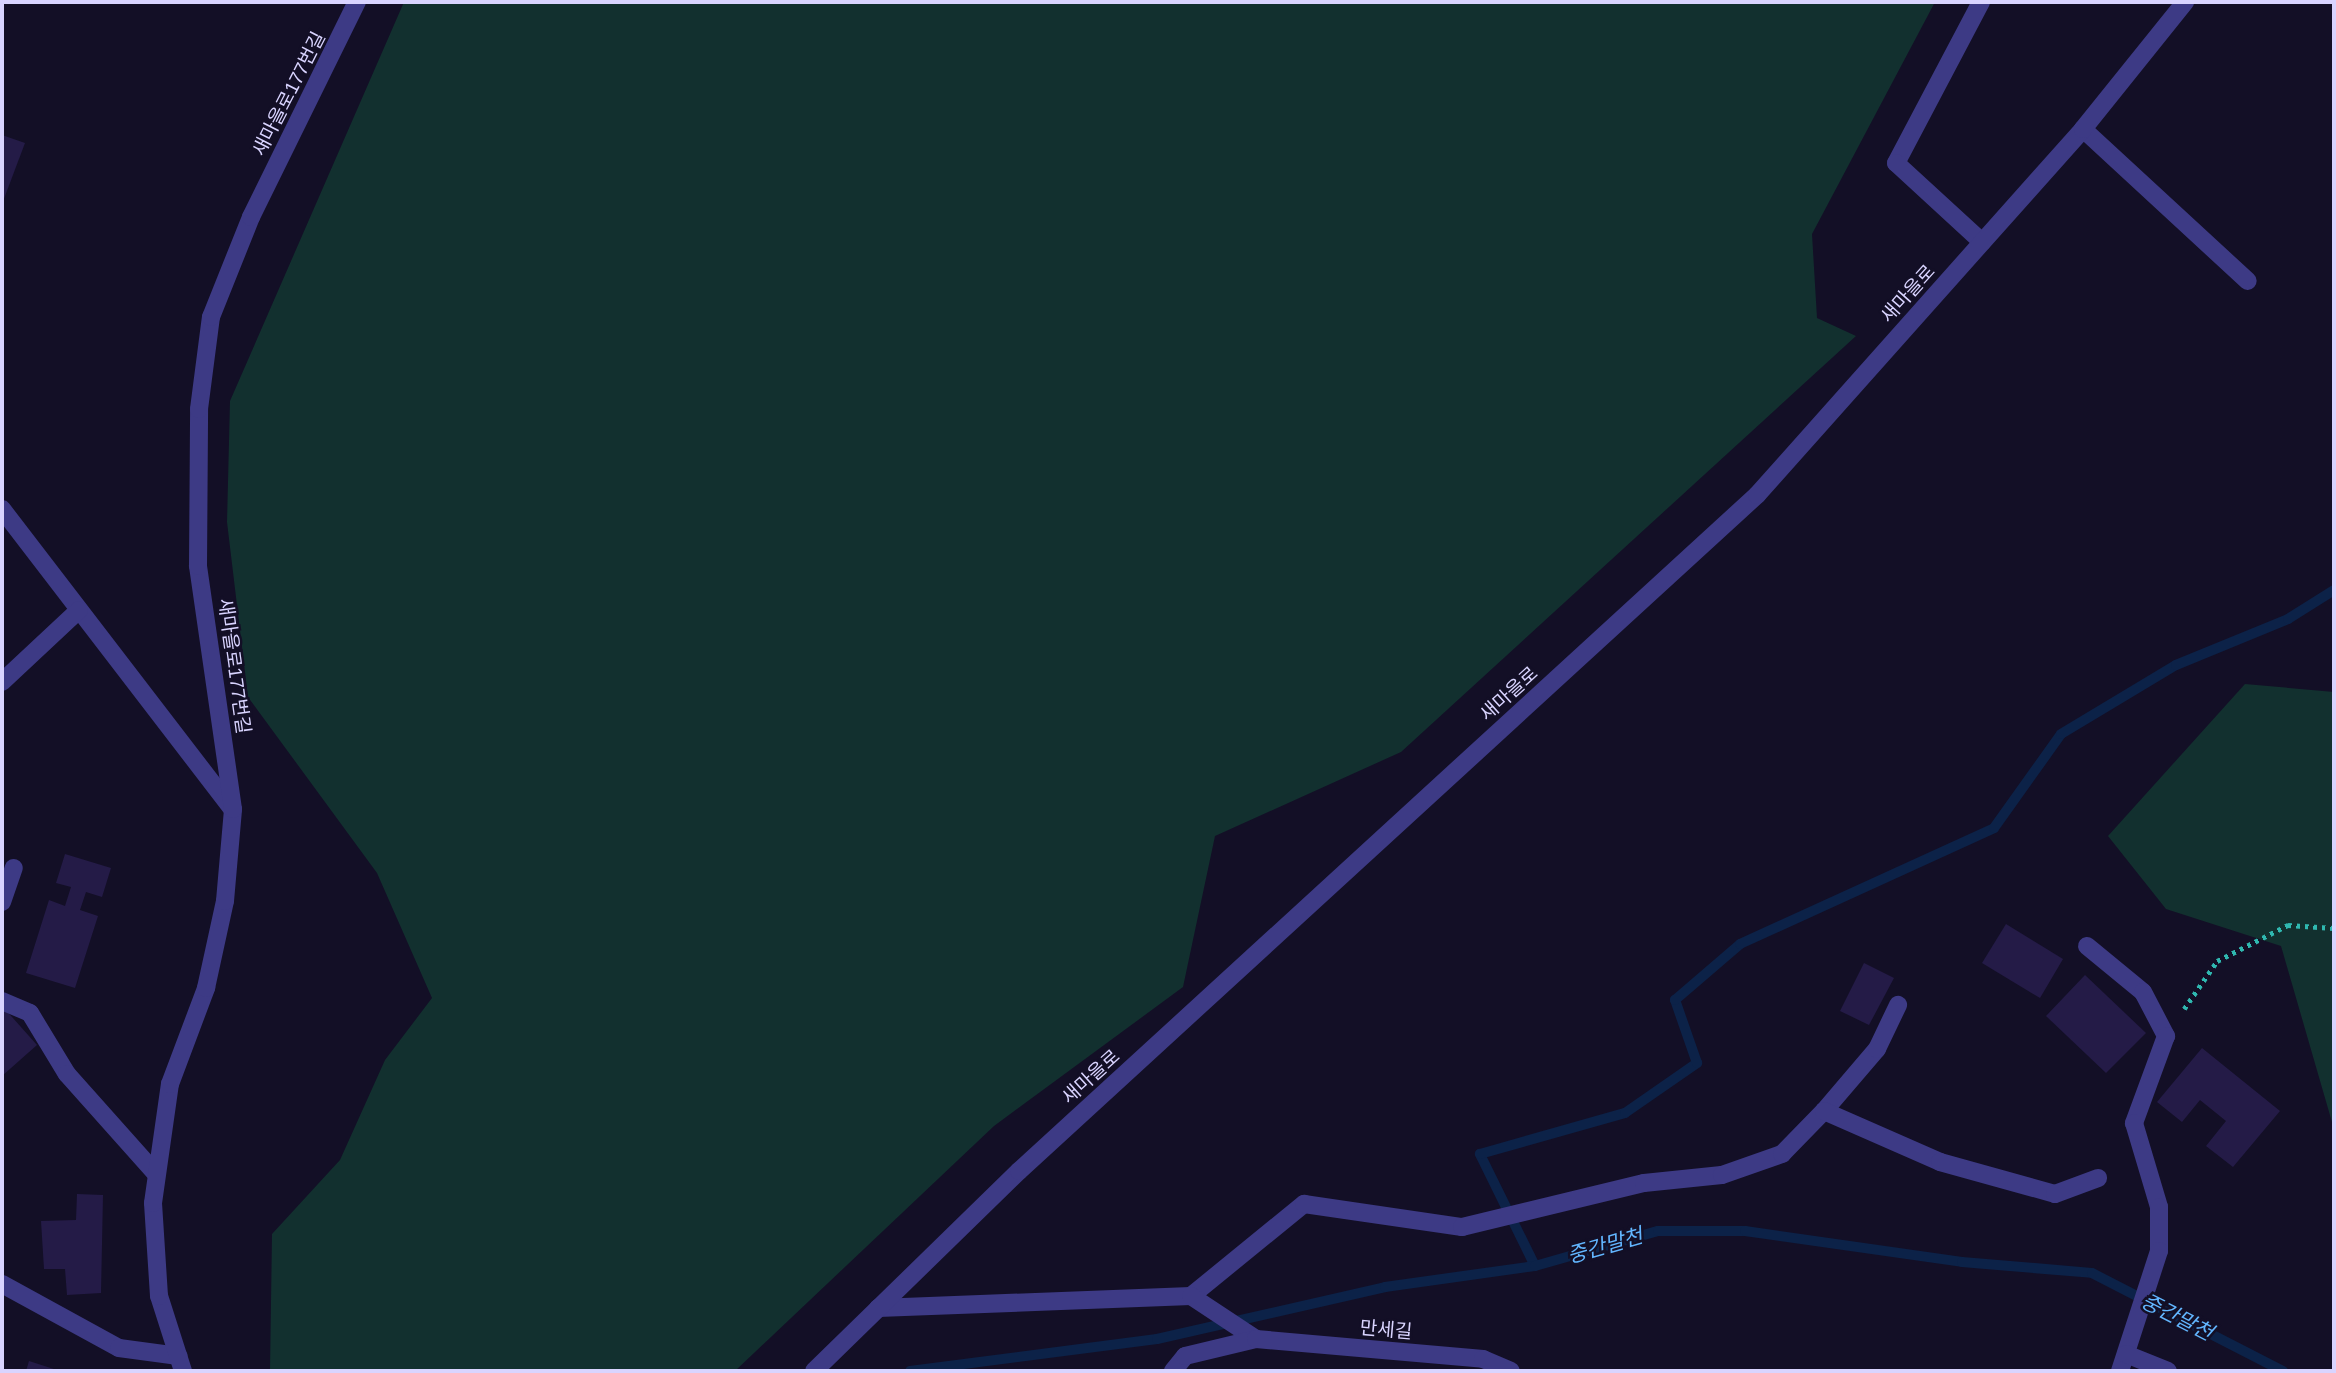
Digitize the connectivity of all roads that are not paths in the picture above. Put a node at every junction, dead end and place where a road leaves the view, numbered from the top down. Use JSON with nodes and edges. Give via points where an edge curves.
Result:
{"nodes":[{"id":1,"x":357,"y":2,"type":"edge"},
{"id":2,"x":1981,"y":2,"type":"edge"},
{"id":3,"x":2185,"y":2,"type":"edge"},
{"id":4,"x":2083,"y":129,"type":"junction"},
{"id":5,"x":1982,"y":242,"type":"junction"},
{"id":6,"x":2248,"y":281,"type":"dead end"},
{"id":7,"x":2,"y":509,"type":"edge"},
{"id":8,"x":79,"y":610,"type":"junction"},
{"id":9,"x":2,"y":682,"type":"edge"},
{"id":10,"x":233,"y":809,"type":"junction"},
{"id":11,"x":14,"y":868,"type":"dead end"},
{"id":12,"x":2,"y":902,"type":"edge"},
{"id":13,"x":2087,"y":946,"type":"dead end"},
{"id":14,"x":2,"y":1001,"type":"edge"},
{"id":15,"x":1898,"y":1005,"type":"dead end"},
{"id":16,"x":1824,"y":1111,"type":"junction"},
{"id":17,"x":156,"y":1174,"type":"junction"},
{"id":18,"x":2098,"y":1178,"type":"dead end"},
{"id":19,"x":2,"y":1284,"type":"edge"},
{"id":20,"x":1191,"y":1296,"type":"junction"},
{"id":21,"x":878,"y":1308,"type":"junction"},
{"id":22,"x":1256,"y":1339,"type":"junction"},
{"id":23,"x":2123,"y":1363,"type":"edge"},
{"id":24,"x":181,"y":1364,"type":"edge"},
{"id":25,"x":814,"y":1371,"type":"edge"},
{"id":26,"x":1173,"y":1371,"type":"edge"},
{"id":27,"x":1511,"y":1371,"type":"edge"},
{"id":28,"x":2168,"y":1371,"type":"edge"}],
"edges":[{"from":1,"to":10,"type":"street","name":"새마을로177번길","via":[[251,217],[211,317],[200,409],[198,566]]},
{"from":2,"to":5,"type":"street","via":[[1896,163]]},
{"from":3,"to":4,"type":"street","name":"새마을로"},
{"from":4,"to":5,"type":"street","name":"새마을로"},
{"from":4,"to":6,"type":"street"},
{"from":5,"to":21,"type":"street","name":"새마을로","via":[[1757,495],[1019,1171]]},
{"from":7,"to":8,"type":"street"},
{"from":8,"to":9,"type":"street"},
{"from":8,"to":10,"type":"street"},
{"from":10,"to":17,"type":"street","name":"새마을로177번길","via":[[225,901],[206,988],[170,1084]]},
{"from":11,"to":12,"type":"street"},
{"from":13,"to":23,"type":"street","via":[[2143,992],[2166,1036],[2134,1123],[2159,1206],[2159,1251]]},
{"from":14,"to":17,"type":"street","via":[[30,1013],[67,1074]]},
{"from":15,"to":16,"type":"street","via":[[1877,1049]]},
{"from":16,"to":18,"type":"street","via":[[1940,1162],[2056,1194]]},
{"from":16,"to":20,"type":"street","via":[[1782,1154],[1723,1175],[1644,1183],[1462,1227],[1304,1204]]},
{"from":17,"to":24,"type":"street","name":"새마을로177번길","via":[[153,1203],[159,1296]]},
{"from":19,"to":24,"type":"street","name":"새마을로177번길","via":[[119,1348]]},
{"from":20,"to":21,"type":"street"},
{"from":20,"to":22,"type":"street"},
{"from":21,"to":25,"type":"street","name":"새마을로"},
{"from":22,"to":26,"type":"street","via":[[1185,1356]]},
{"from":22,"to":27,"type":"street","name":"만세길","via":[[1483,1359]]},
{"from":23,"to":28,"type":"street"}]}
